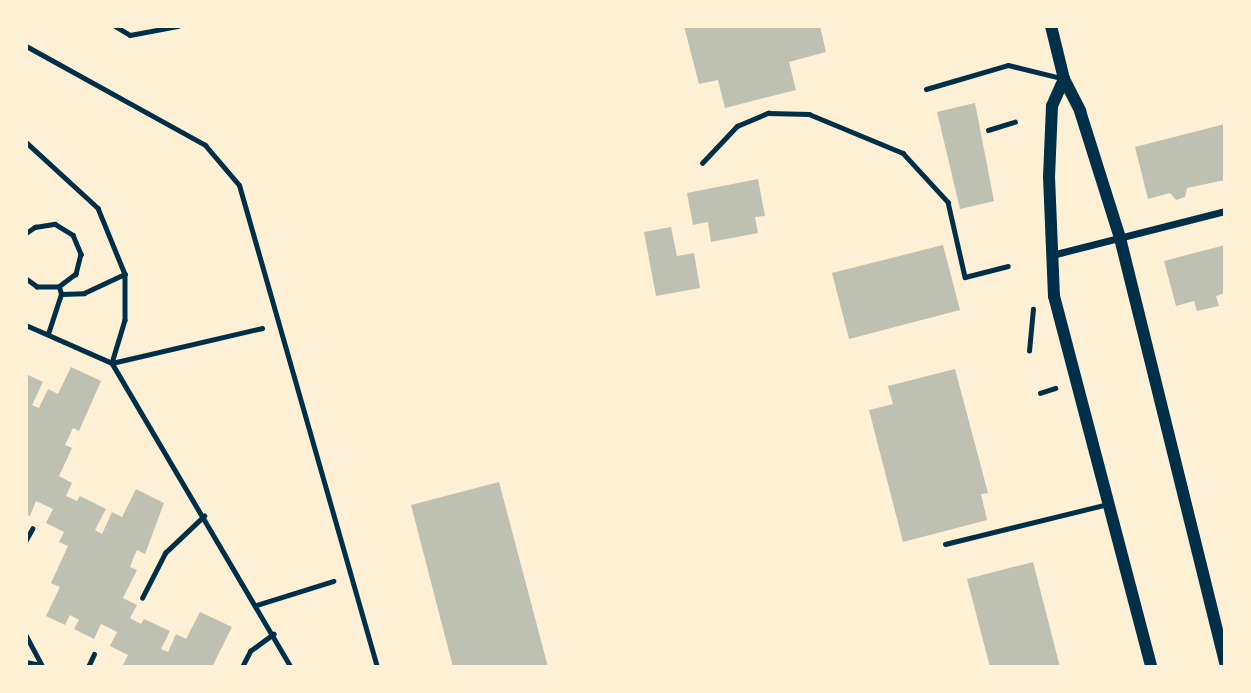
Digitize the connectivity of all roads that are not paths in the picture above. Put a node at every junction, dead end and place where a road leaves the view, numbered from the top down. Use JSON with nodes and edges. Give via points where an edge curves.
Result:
{"nodes":[{"id":1,"x":1051,"y":26,"type":"edge"},
{"id":2,"x":26,"y":46,"type":"edge"},
{"id":3,"x":1064,"y":79,"type":"junction"},
{"id":4,"x":926,"y":89,"type":"dead end"},
{"id":5,"x":1225,"y":211,"type":"edge"},
{"id":6,"x":1120,"y":238,"type":"junction"},
{"id":7,"x":1052,"y":255,"type":"junction"},
{"id":8,"x":1108,"y":504,"type":"junction"},
{"id":9,"x":945,"y":544,"type":"dead end"},
{"id":10,"x":1225,"y":663,"type":"edge"},
{"id":11,"x":377,"y":667,"type":"edge"},
{"id":12,"x":1151,"y":667,"type":"edge"}],
"edges":[{"from":1,"to":3,"type":"street"},
{"from":2,"to":11,"type":"lane","via":[[205,145],[239,185]]},
{"from":3,"to":4,"type":"lane","via":[[1008,65]]},
{"from":3,"to":6,"type":"street","via":[[1080,111]]},
{"from":3,"to":7,"type":"street","via":[[1052,106]]},
{"from":5,"to":6,"type":"street"},
{"from":6,"to":7,"type":"street"},
{"from":6,"to":10,"type":"street"},
{"from":7,"to":8,"type":"street","via":[[1054,296]]},
{"from":8,"to":9,"type":"lane"},
{"from":8,"to":12,"type":"street"}]}
